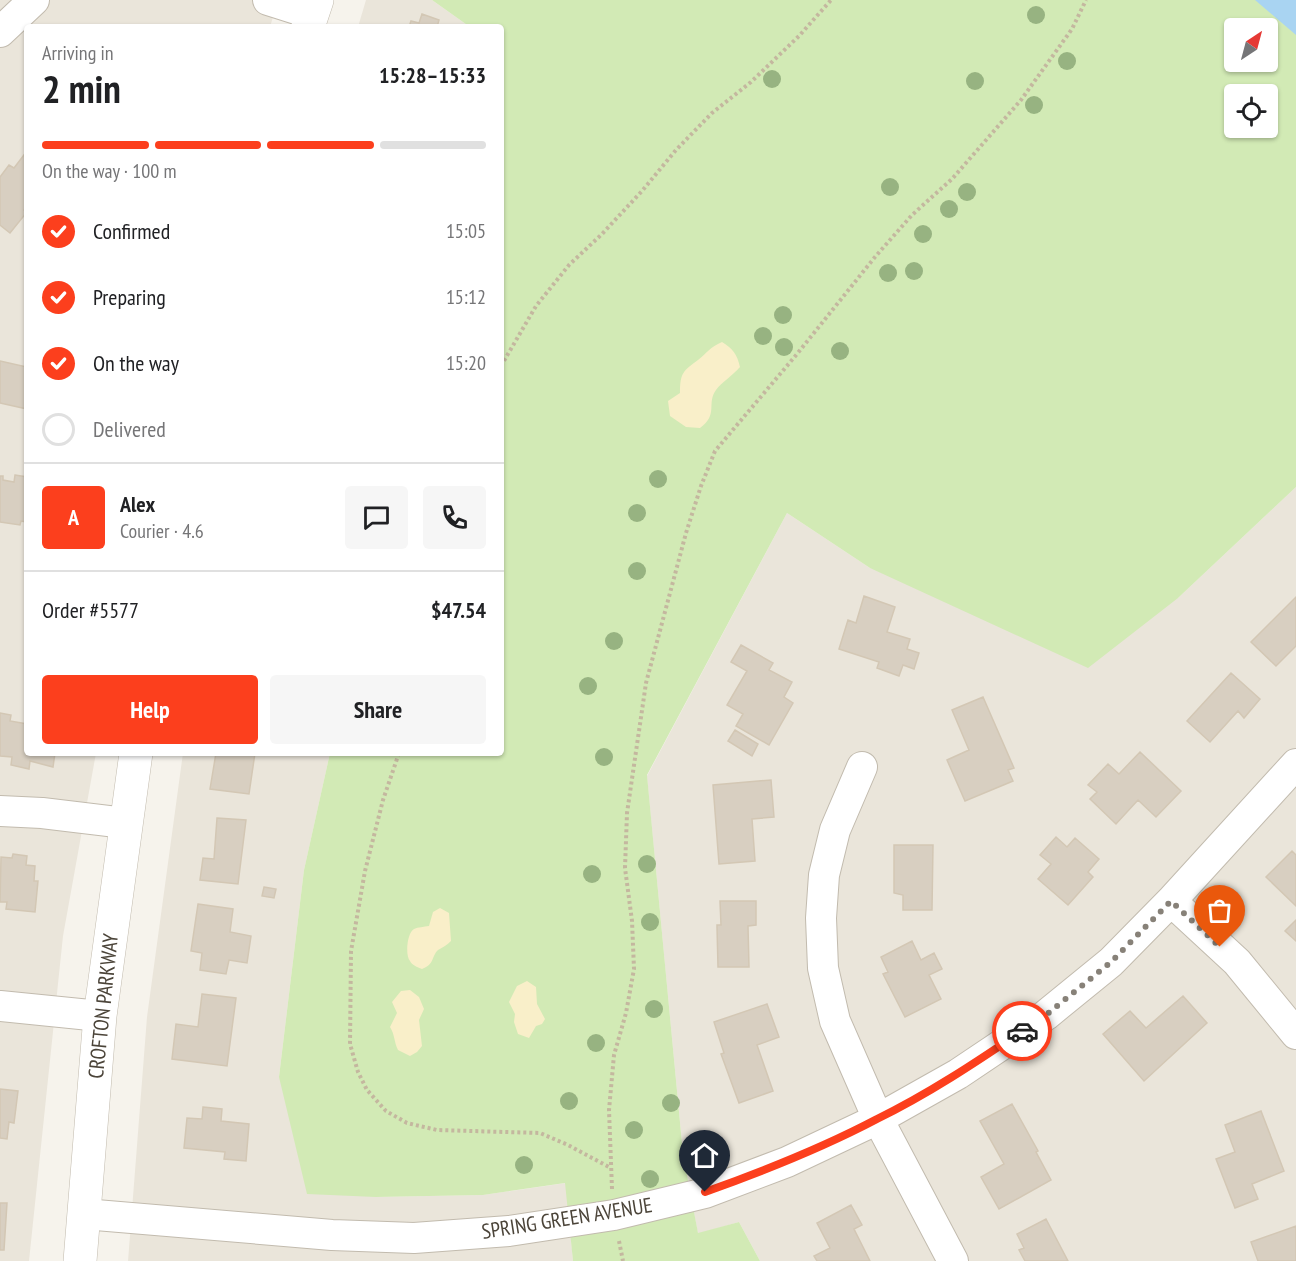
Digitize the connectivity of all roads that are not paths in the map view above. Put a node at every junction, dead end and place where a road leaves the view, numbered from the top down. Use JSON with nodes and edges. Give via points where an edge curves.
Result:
{"nodes":[{"id":1,"x":34,"y":0,"type":"edge"},
{"id":2,"x":268,"y":0,"type":"edge"},
{"id":3,"x":312,"y":14,"type":"edge"},
{"id":4,"x":0,"y":32,"type":"edge"},
{"id":5,"x":136,"y":756,"type":"edge"},
{"id":6,"x":1296,"y":764,"type":"edge"},
{"id":7,"x":862,"y":767,"type":"dead end"},
{"id":8,"x":0,"y":811,"type":"edge"},
{"id":9,"x":125,"y":823,"type":"junction"},
{"id":10,"x":1171,"y":901,"type":"junction"},
{"id":11,"x":0,"y":1006,"type":"edge"},
{"id":12,"x":100,"y":1016,"type":"junction"},
{"id":13,"x":1296,"y":1034,"type":"edge"},
{"id":14,"x":878,"y":1119,"type":"junction"},
{"id":15,"x":84,"y":1214,"type":"junction"},
{"id":16,"x":415,"y":1250,"type":"edge"},
{"id":17,"x":80,"y":1261,"type":"edge"},
{"id":18,"x":953,"y":1261,"type":"edge"}],
"edges":[{"from":1,"to":4,"type":"street"},
{"from":2,"to":3,"type":"street"},
{"from":5,"to":9,"type":"street","name":"CROFTON PARKWAY"},
{"from":6,"to":10,"type":"street","name":"SPRING GREEN AVENUE"},
{"from":7,"to":14,"type":"street","via":[[835,830],[824,875],[823,968],[835,1021]]},
{"from":8,"to":9,"type":"street"},
{"from":9,"to":12,"type":"street","name":"CROFTON PARKWAY"},
{"from":10,"to":13,"type":"street","via":[[1237,962]]},
{"from":10,"to":14,"type":"street","name":"SPRING GREEN AVENUE","via":[[1111,962],[1046,1015],[958,1074]]},
{"from":11,"to":12,"type":"street"},
{"from":12,"to":15,"type":"street","name":"CROFTON PARKWAY"},
{"from":14,"to":16,"type":"street","name":"SPRING GREEN AVENUE","via":[[787,1162],[705,1192],[614,1215],[509,1230]]},
{"from":14,"to":18,"type":"street"},
{"from":15,"to":16,"type":"street","name":"SPRING GREEN AVENUE","via":[[332,1235]]},
{"from":15,"to":17,"type":"street","name":"CROFTON PARKWAY"}]}
